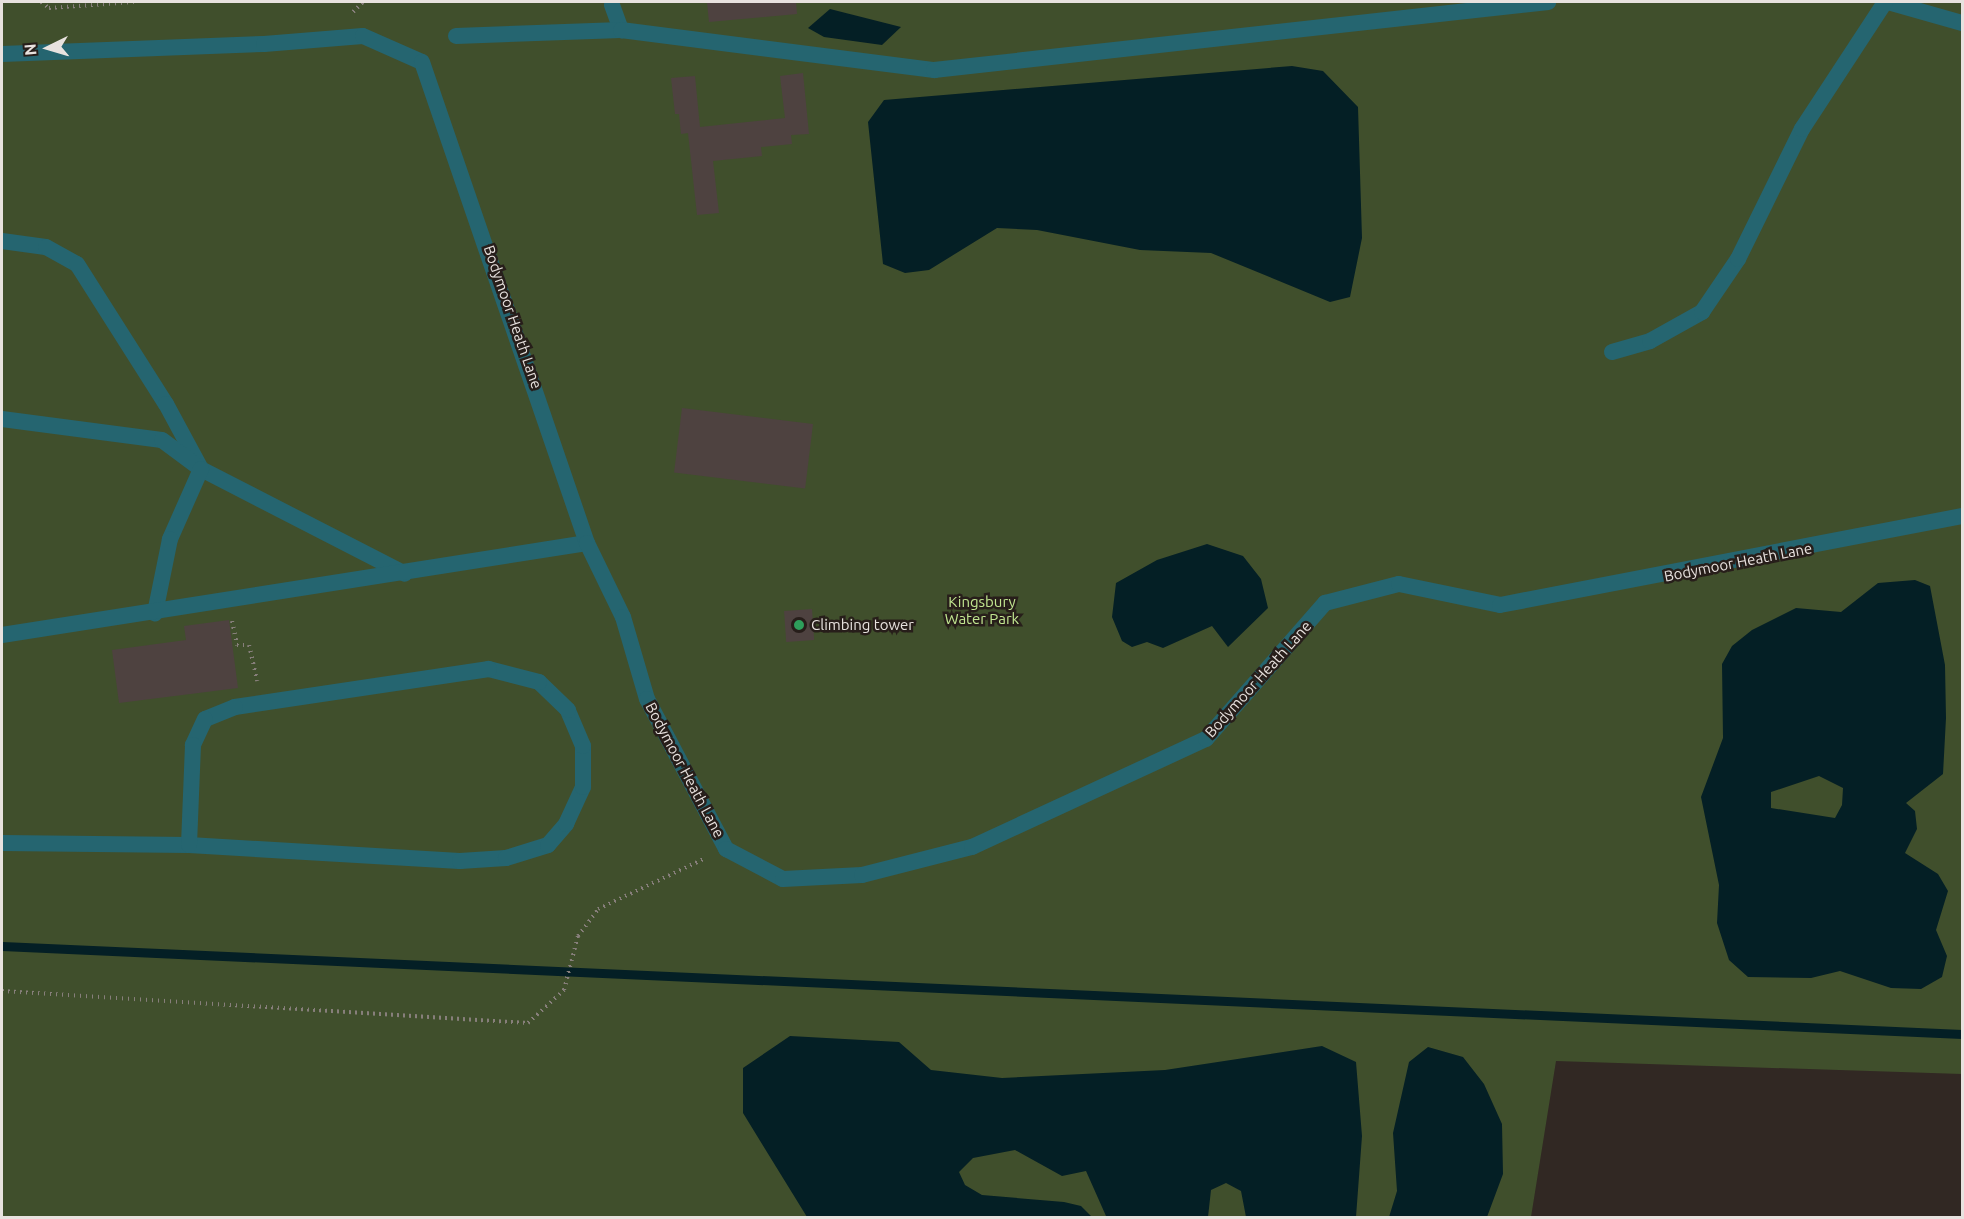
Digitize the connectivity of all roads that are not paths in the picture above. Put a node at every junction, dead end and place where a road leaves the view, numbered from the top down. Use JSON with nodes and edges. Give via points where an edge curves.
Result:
{"nodes":[{"id":1,"x":1548,"y":2,"type":"edge"},
{"id":2,"x":1887,"y":2,"type":"edge"},
{"id":3,"x":612,"y":5,"type":"dead end"},
{"id":4,"x":1962,"y":22,"type":"edge"},
{"id":5,"x":621,"y":30,"type":"junction"},
{"id":6,"x":456,"y":36,"type":"dead end"},
{"id":7,"x":2,"y":54,"type":"edge"},
{"id":8,"x":2,"y":241,"type":"edge"},
{"id":9,"x":1612,"y":352,"type":"dead end"},
{"id":10,"x":2,"y":419,"type":"edge"},
{"id":11,"x":201,"y":469,"type":"junction"},
{"id":12,"x":1962,"y":516,"type":"edge"},
{"id":13,"x":587,"y":543,"type":"junction"},
{"id":14,"x":405,"y":574,"type":"junction"},
{"id":15,"x":154,"y":613,"type":"junction"},
{"id":16,"x":2,"y":635,"type":"edge"},
{"id":17,"x":2,"y":843,"type":"edge"},
{"id":18,"x":189,"y":845,"type":"junction"}],
"edges":[{"from":1,"to":5,"type":"street","via":[[934,70]]},
{"from":2,"to":4,"type":"street"},
{"from":2,"to":9,"type":"street","via":[[1802,129],[1738,259],[1702,312],[1650,341]]},
{"from":3,"to":5,"type":"street"},
{"from":5,"to":6,"type":"street"},
{"from":7,"to":13,"type":"street","name":"Bodymoor Heath Lane","via":[[264,44],[363,36],[422,62]]},
{"from":8,"to":11,"type":"street","via":[[46,247],[77,264],[166,404]]},
{"from":10,"to":11,"type":"street","via":[[162,440]]},
{"from":11,"to":14,"type":"street"},
{"from":11,"to":15,"type":"street","via":[[170,539]]},
{"from":12,"to":13,"type":"street","name":"Bodymoor Heath Lane","via":[[1500,605],[1399,584],[1325,603],[1206,739],[972,847],[862,875],[783,879],[726,849],[647,699],[623,617]]},
{"from":13,"to":14,"type":"street"},
{"from":14,"to":15,"type":"street"},
{"from":15,"to":16,"type":"street"},
{"from":17,"to":18,"type":"street"},
{"from":18,"to":18,"type":"street","via":[[460,861],[506,858],[548,844],[566,824],[583,787],[583,746],[568,710],[539,682],[489,669],[262,701],[205,719],[193,745]]}]}
